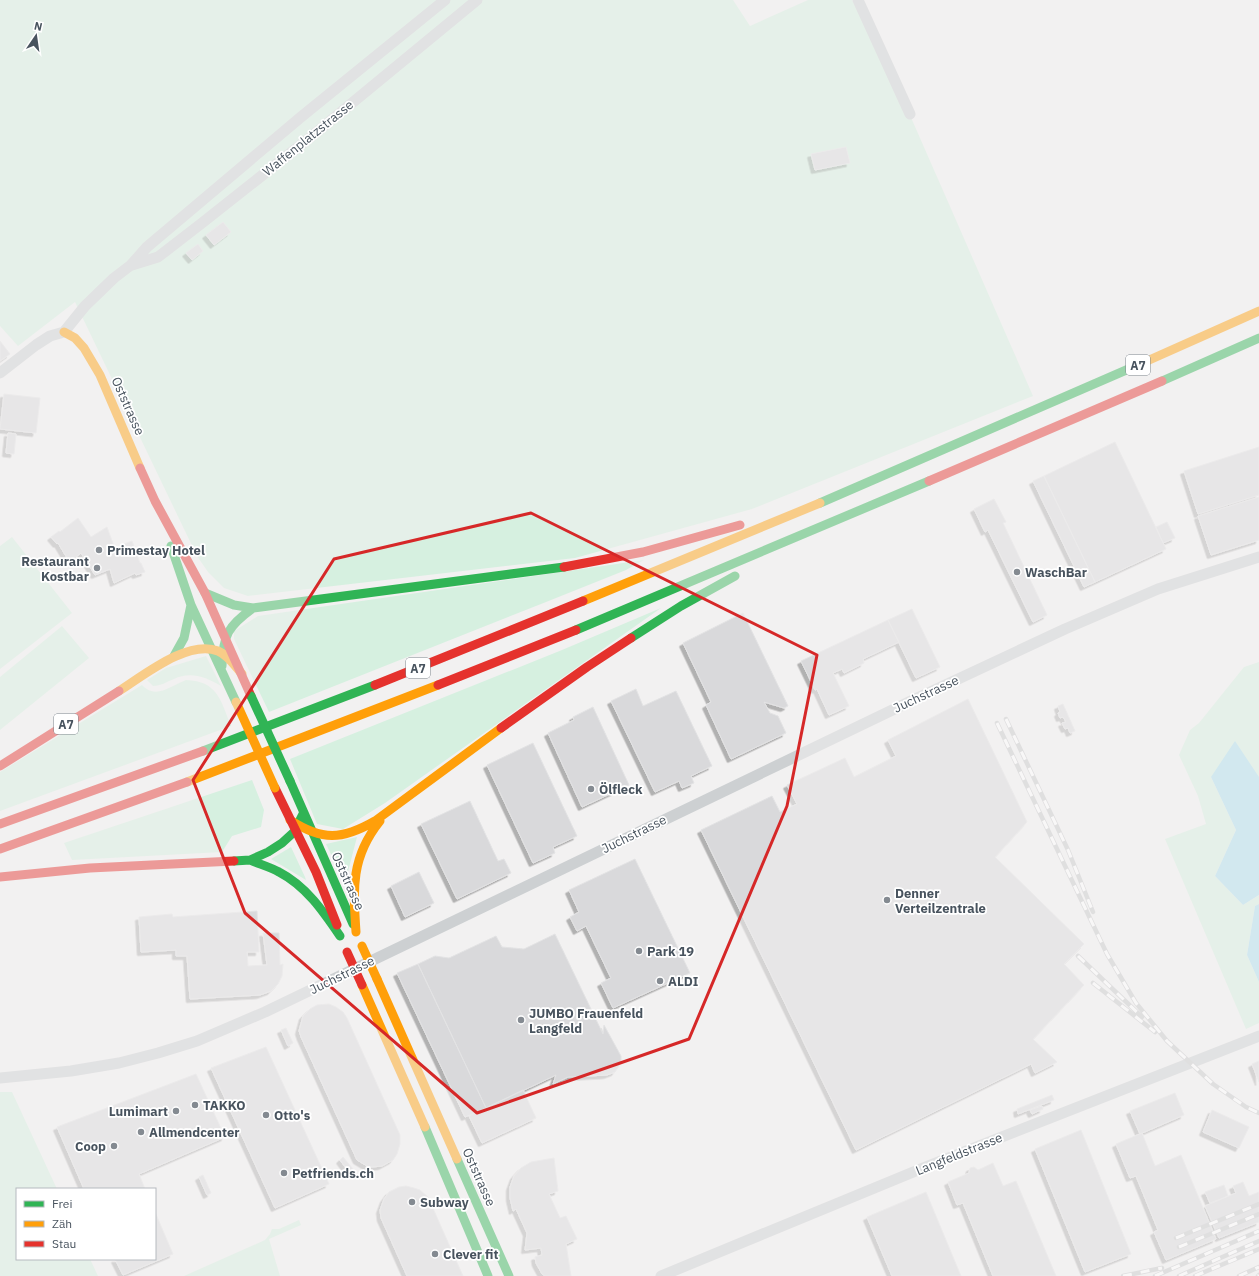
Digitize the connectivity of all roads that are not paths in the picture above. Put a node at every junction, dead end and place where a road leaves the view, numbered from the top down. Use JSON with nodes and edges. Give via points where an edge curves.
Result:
{"nodes":[{"id":1,"x":445,"y":0,"type":"edge"},
{"id":2,"x":477,"y":0,"type":"edge"},
{"id":3,"x":858,"y":0,"type":"edge"},
{"id":4,"x":910,"y":114,"type":"dead end"},
{"id":5,"x":131,"y":265,"type":"junction"},
{"id":6,"x":1259,"y":312,"type":"edge"},
{"id":7,"x":64,"y":332,"type":"junction"},
{"id":8,"x":1259,"y":338,"type":"edge"},
{"id":9,"x":0,"y":373,"type":"edge"},
{"id":10,"x":830,"y":498,"type":"junction"},
{"id":11,"x":155,"y":501,"type":"junction"},
{"id":12,"x":813,"y":531,"type":"junction"},
{"id":13,"x":1259,"y":557,"type":"edge"},
{"id":14,"x":205,"y":593,"type":"junction"},
{"id":15,"x":191,"y":605,"type":"junction"},
{"id":16,"x":253,"y":608,"type":"junction"},
{"id":17,"x":225,"y":636,"type":"junction"},
{"id":18,"x":212,"y":650,"type":"junction"},
{"id":19,"x":222,"y":653,"type":"junction"},
{"id":20,"x":174,"y":656,"type":"junction"},
{"id":21,"x":222,"y":670,"type":"junction"},
{"id":22,"x":242,"y":674,"type":"junction"},
{"id":23,"x":0,"y":766,"type":"edge"},
{"id":24,"x":304,"y":812,"type":"junction"},
{"id":25,"x":387,"y":813,"type":"junction"},
{"id":26,"x":0,"y":824,"type":"edge"},
{"id":27,"x":295,"y":825,"type":"junction"},
{"id":28,"x":313,"y":833,"type":"junction"},
{"id":29,"x":0,"y":849,"type":"edge"},
{"id":30,"x":250,"y":860,"type":"junction"},
{"id":31,"x":0,"y":877,"type":"edge"},
{"id":32,"x":356,"y":932,"type":"junction"},
{"id":33,"x":340,"y":936,"type":"junction"},
{"id":34,"x":1259,"y":1036,"type":"edge"},
{"id":35,"x":0,"y":1078,"type":"edge"},
{"id":36,"x":488,"y":1276,"type":"edge"},
{"id":37,"x":509,"y":1276,"type":"edge"},
{"id":38,"x":661,"y":1276,"type":"edge"}],
"edges":[{"from":1,"to":5,"type":"street","name":"Waffenplatzstrasse","via":[[152,242]]},
{"from":2,"to":5,"type":"street","name":"Waffenplatzstrasse","via":[[202,224],[158,257]]},
{"from":3,"to":4,"type":"street"},
{"from":5,"to":7,"type":"street","name":"Waffenplatzstrasse","via":[[85,306]]},
{"from":6,"to":10,"type":"main road","number":"A7"},
{"from":7,"to":9,"type":"street","via":[[50,336]]},
{"from":7,"to":11,"type":"main road","name":"Oststrasse","via":[[75,338],[84,348],[100,375]]},
{"from":8,"to":12,"type":"main road","number":"A7"},
{"from":10,"to":16,"type":"main road","number":"A7","via":[[643,552],[579,565]]},
{"from":10,"to":26,"type":"main road","number":"A7","via":[[634,581],[338,700]]},
{"from":11,"to":14,"type":"main road","name":"Oststrasse"},
{"from":11,"to":15,"type":"main road","name":"Oststrasse"},
{"from":12,"to":25,"type":"main road","number":"A7","via":[[668,614],[612,650]]},
{"from":12,"to":29,"type":"main road","number":"A7","via":[[350,720]]},
{"from":13,"to":35,"type":"street","name":"Juchstrasse","via":[[1158,589],[1072,625],[265,1012],[197,1041],[119,1063]]},
{"from":14,"to":16,"type":"main road","number":"A7","via":[[234,606]]},
{"from":14,"to":17,"type":"main road","name":"Oststrasse"},
{"from":15,"to":18,"type":"main road","name":"Oststrasse"},
{"from":15,"to":20,"type":"main road","number":"A7","via":[[186,633]]},
{"from":16,"to":17,"type":"main road","number":"A7","via":[[237,620]]},
{"from":17,"to":19,"type":"main road","number":"A7"},
{"from":17,"to":22,"type":"main road","name":"Oststrasse"},
{"from":18,"to":19,"type":"main road","number":"A7"},
{"from":18,"to":20,"type":"main road","number":"A7","via":[[191,650]]},
{"from":18,"to":21,"type":"main road","name":"Oststrasse"},
{"from":19,"to":21,"type":"main road","number":"A7"},
{"from":19,"to":22,"type":"main road","number":"A7"},
{"from":20,"to":23,"type":"main road","number":"A7"},
{"from":21,"to":27,"type":"main road","name":"Oststrasse","bridge":true,"via":[[275,788]]},
{"from":22,"to":24,"type":"main road","name":"Oststrasse","bridge":true},
{"from":24,"to":27,"type":"main road"},
{"from":24,"to":28,"type":"main road","name":"Oststrasse"},
{"from":25,"to":28,"type":"main road","number":"A7","via":[[348,834],[330,836]]},
{"from":25,"to":32,"type":"main road","number":"A7","via":[[370,833],[356,866]]},
{"from":27,"to":28,"type":"main road","number":"A7"},
{"from":27,"to":30,"type":"main road","via":[[284,842]]},
{"from":27,"to":33,"type":"main road","name":"Oststrasse","via":[[331,906]]},
{"from":28,"to":32,"type":"main road","name":"Oststrasse"},
{"from":30,"to":31,"type":"main road","via":[[90,868]]},
{"from":30,"to":33,"type":"main road","via":[[279,872],[304,890],[322,909]]},
{"from":32,"to":37,"type":"main road","name":"Oststrasse","bridge":true},
{"from":33,"to":36,"type":"main road","name":"Oststrasse","bridge":true},
{"from":34,"to":38,"type":"street","name":"Langfeldstrasse"}]}
